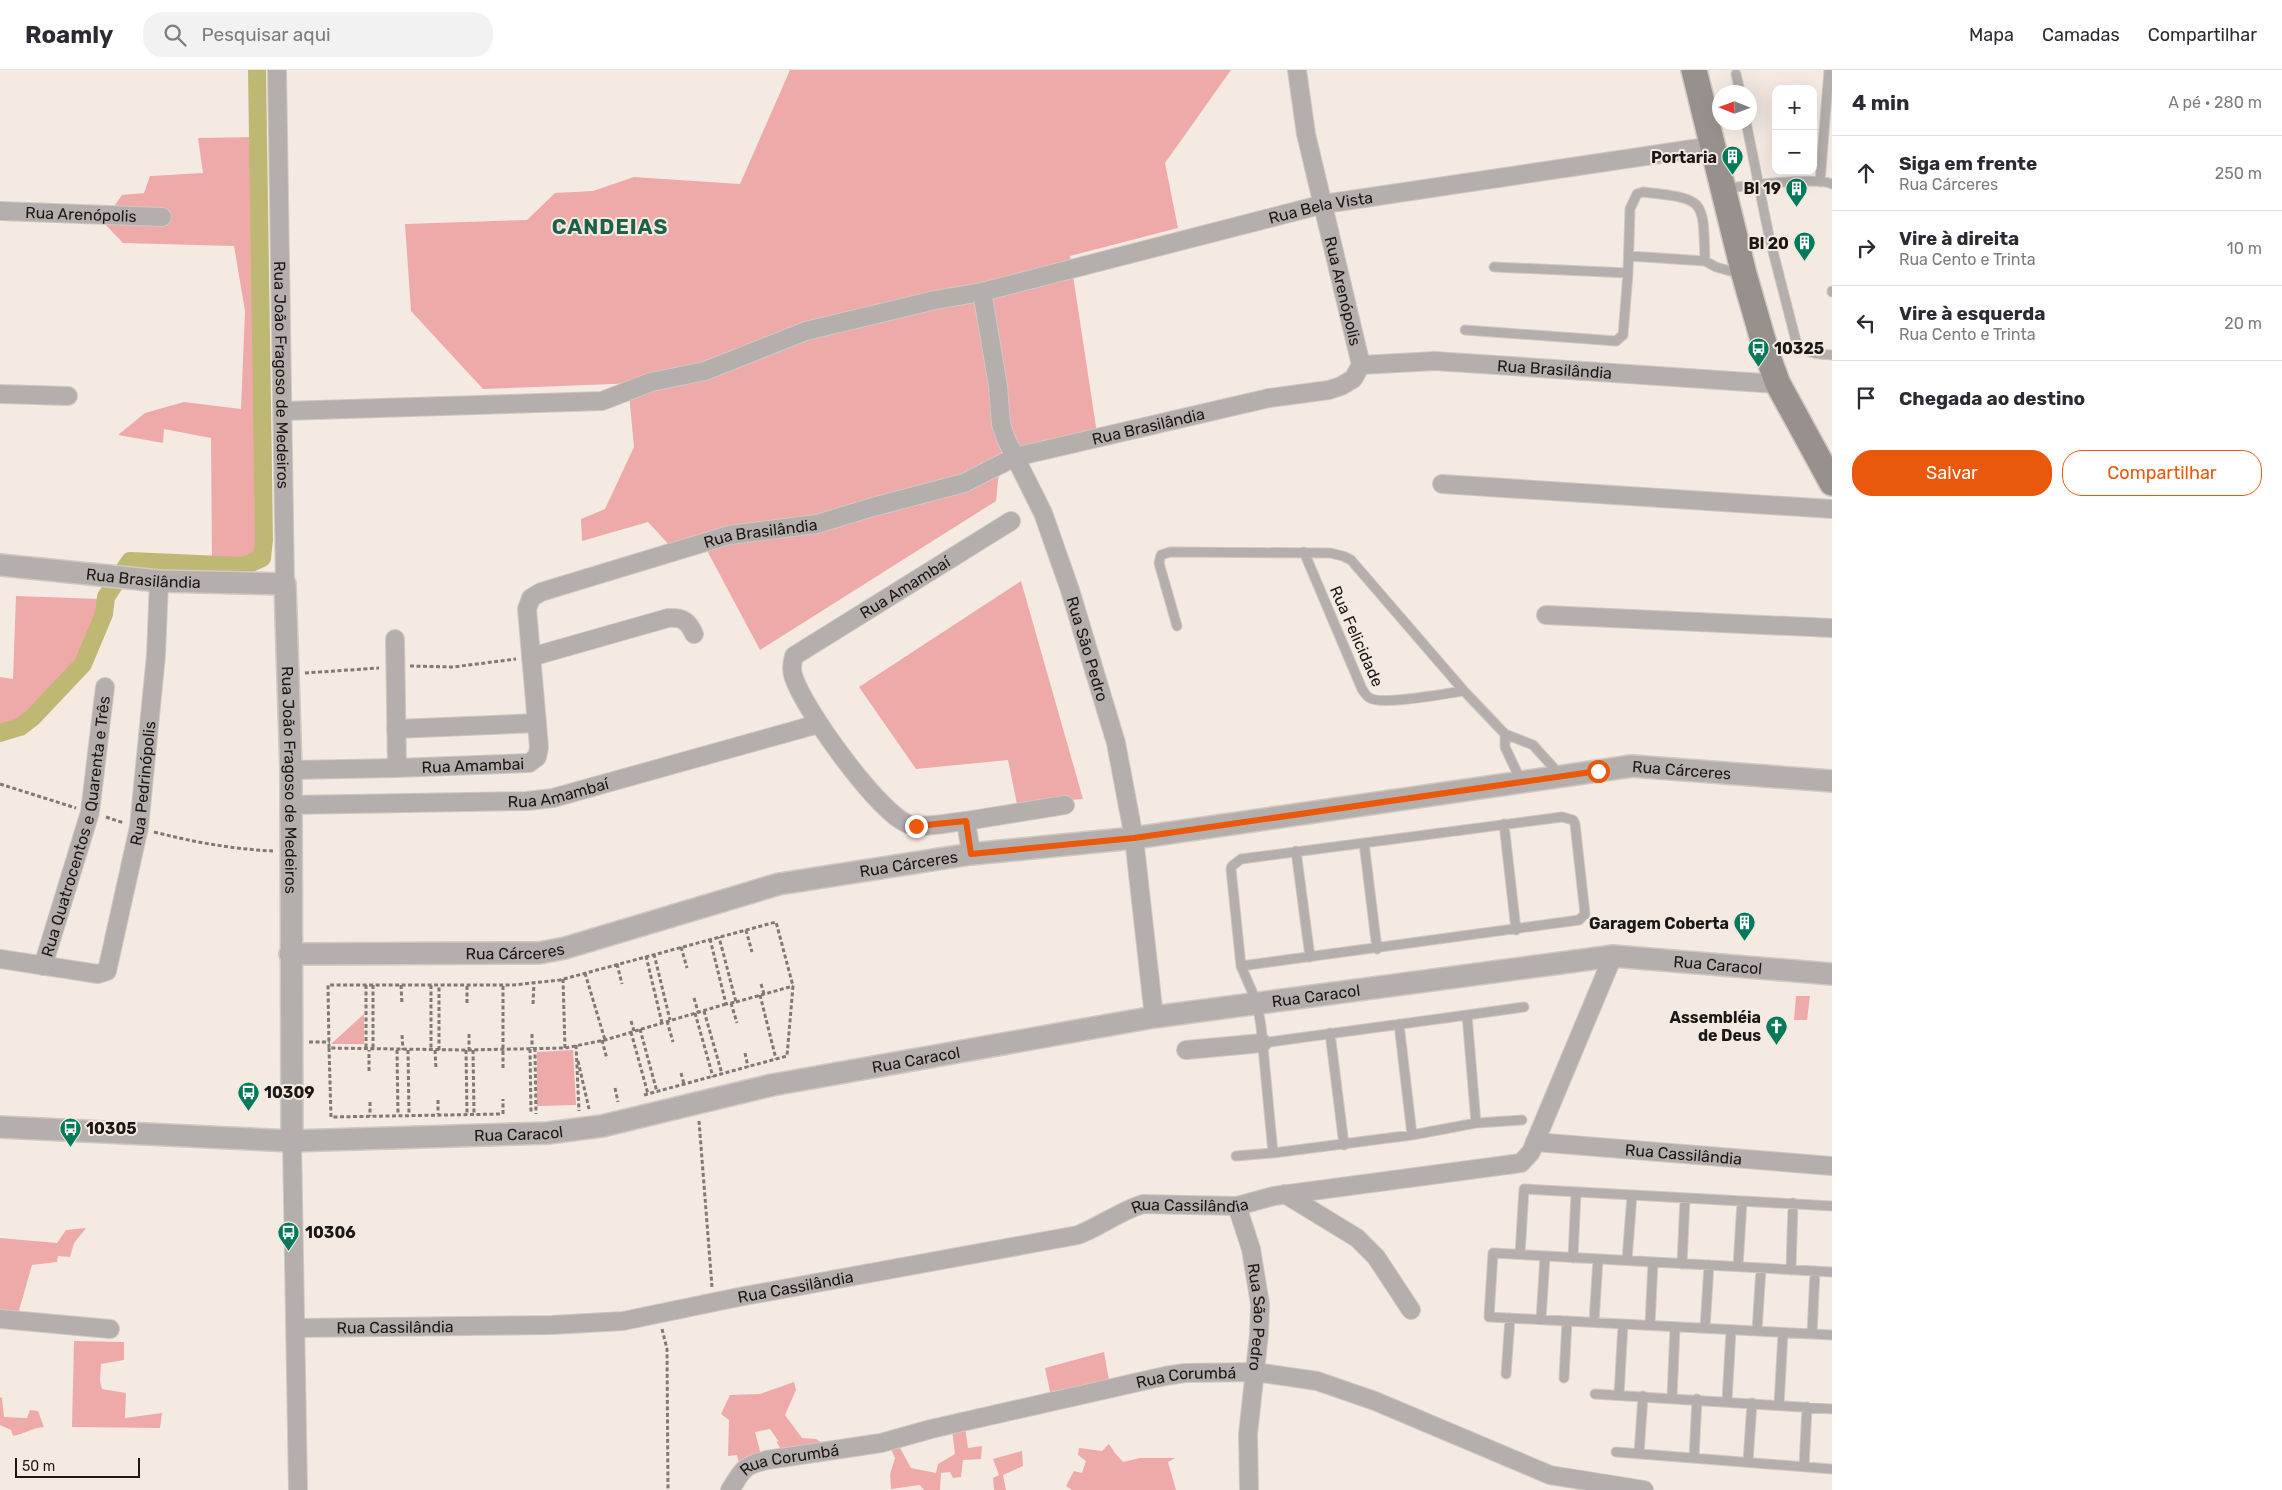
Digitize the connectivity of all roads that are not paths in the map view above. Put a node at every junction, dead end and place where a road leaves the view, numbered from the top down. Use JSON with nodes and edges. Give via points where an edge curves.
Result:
{"nodes":[{"id":1,"x":277,"y":70,"type":"edge"},
{"id":2,"x":1297,"y":70,"type":"edge"},
{"id":3,"x":1694,"y":70,"type":"edge"},
{"id":4,"x":1829,"y":70,"type":"edge"},
{"id":5,"x":1736,"y":74,"type":"dead end"},
{"id":6,"x":1738,"y":85,"type":"edge"},
{"id":7,"x":1748,"y":130,"type":"edge"},
{"id":8,"x":1713,"y":146,"type":"junction"},
{"id":9,"x":1820,"y":182,"type":"junction"},
{"id":10,"x":1759,"y":183,"type":"junction"},
{"id":11,"x":1832,"y":184,"type":"edge"},
{"id":12,"x":1723,"y":190,"type":"junction"},
{"id":13,"x":1324,"y":204,"type":"junction"},
{"id":14,"x":0,"y":210,"type":"edge"},
{"id":15,"x":162,"y":217,"type":"dead end"},
{"id":16,"x":1630,"y":256,"type":"junction"},
{"id":17,"x":1705,"y":261,"type":"junction"},
{"id":18,"x":1494,"y":267,"type":"dead end"},
{"id":19,"x":1628,"y":273,"type":"junction"},
{"id":20,"x":1737,"y":273,"type":"junction"},
{"id":21,"x":982,"y":292,"type":"junction"},
{"id":22,"x":1465,"y":330,"type":"dead end"},
{"id":23,"x":1832,"y":355,"type":"edge"},
{"id":24,"x":1361,"y":365,"type":"junction"},
{"id":25,"x":1778,"y":384,"type":"junction"},
{"id":26,"x":0,"y":394,"type":"edge"},
{"id":27,"x":68,"y":396,"type":"dead end"},
{"id":28,"x":283,"y":411,"type":"junction"},
{"id":29,"x":1015,"y":457,"type":"junction"},
{"id":30,"x":1832,"y":482,"type":"edge"},
{"id":31,"x":1442,"y":484,"type":"dead end"},
{"id":32,"x":1832,"y":509,"type":"edge"},
{"id":33,"x":1011,"y":521,"type":"dead end"},
{"id":34,"x":1304,"y":552,"type":"junction"},
{"id":35,"x":0,"y":565,"type":"edge"},
{"id":36,"x":149,"y":580,"type":"junction"},
{"id":37,"x":286,"y":584,"type":"junction"},
{"id":38,"x":531,"y":598,"type":"joint"},
{"id":39,"x":1546,"y":615,"type":"dead end"},
{"id":40,"x":1177,"y":626,"type":"dead end"},
{"id":41,"x":1832,"y":628,"type":"edge"},
{"id":42,"x":694,"y":634,"type":"dead end"},
{"id":43,"x":395,"y":639,"type":"dead end"},
{"id":44,"x":531,"y":657,"type":"junction"},
{"id":45,"x":104,"y":687,"type":"dead end"},
{"id":46,"x":1464,"y":691,"type":"junction"},
{"id":47,"x":537,"y":723,"type":"junction"},
{"id":48,"x":818,"y":724,"type":"junction"},
{"id":49,"x":396,"y":729,"type":"junction"},
{"id":50,"x":1505,"y":734,"type":"junction"},
{"id":51,"x":397,"y":768,"type":"junction"},
{"id":52,"x":291,"y":770,"type":"junction"},
{"id":53,"x":1562,"y":776,"type":"junction"},
{"id":54,"x":1521,"y":781,"type":"junction"},
{"id":55,"x":1832,"y":781,"type":"edge"},
{"id":56,"x":290,"y":805,"type":"junction"},
{"id":57,"x":1065,"y":805,"type":"dead end"},
{"id":58,"x":966,"y":821,"type":"junction"},
{"id":59,"x":1504,"y":824,"type":"junction"},
{"id":60,"x":1134,"y":838,"type":"junction"},
{"id":61,"x":1364,"y":843,"type":"junction"},
{"id":62,"x":1296,"y":851,"type":"junction"},
{"id":63,"x":971,"y":854,"type":"junction"},
{"id":64,"x":1516,"y":930,"type":"junction"},
{"id":65,"x":1377,"y":948,"type":"junction"},
{"id":66,"x":290,"y":954,"type":"junction"},
{"id":67,"x":1613,"y":956,"type":"junction"},
{"id":68,"x":1310,"y":957,"type":"junction"},
{"id":69,"x":0,"y":959,"type":"edge"},
{"id":70,"x":44,"y":966,"type":"junction"},
{"id":71,"x":1241,"y":966,"type":"junction"},
{"id":72,"x":1832,"y":974,"type":"edge"},
{"id":73,"x":1257,"y":1003,"type":"junction"},
{"id":74,"x":1524,"y":1007,"type":"dead end"},
{"id":75,"x":1467,"y":1015,"type":"junction"},
{"id":76,"x":1154,"y":1017,"type":"junction"},
{"id":77,"x":1399,"y":1024,"type":"junction"},
{"id":78,"x":1330,"y":1033,"type":"junction"},
{"id":79,"x":1262,"y":1043,"type":"junction"},
{"id":80,"x":1186,"y":1050,"type":"dead end"},
{"id":81,"x":1522,"y":1120,"type":"dead end"},
{"id":82,"x":1476,"y":1123,"type":"junction"},
{"id":83,"x":0,"y":1127,"type":"edge"},
{"id":84,"x":1412,"y":1135,"type":"junction"},
{"id":85,"x":292,"y":1141,"type":"junction"},
{"id":86,"x":1535,"y":1142,"type":"junction"},
{"id":87,"x":1344,"y":1145,"type":"junction"},
{"id":88,"x":1273,"y":1153,"type":"junction"},
{"id":89,"x":1236,"y":1156,"type":"dead end"},
{"id":90,"x":1832,"y":1166,"type":"edge"},
{"id":91,"x":1576,"y":1192,"type":"junction"},
{"id":92,"x":1285,"y":1194,"type":"junction"},
{"id":93,"x":1632,"y":1195,"type":"junction"},
{"id":94,"x":1685,"y":1198,"type":"junction"},
{"id":95,"x":1742,"y":1201,"type":"junction"},
{"id":96,"x":1794,"y":1204,"type":"junction"},
{"id":97,"x":1237,"y":1206,"type":"junction"},
{"id":98,"x":1832,"y":1206,"type":"edge"},
{"id":99,"x":1520,"y":1254,"type":"junction"},
{"id":100,"x":1545,"y":1256,"type":"junction"},
{"id":101,"x":1574,"y":1258,"type":"junction"},
{"id":102,"x":1598,"y":1259,"type":"junction"},
{"id":103,"x":1627,"y":1260,"type":"junction"},
{"id":104,"x":1653,"y":1262,"type":"junction"},
{"id":105,"x":1682,"y":1264,"type":"junction"},
{"id":106,"x":1709,"y":1265,"type":"junction"},
{"id":107,"x":1738,"y":1267,"type":"junction"},
{"id":108,"x":1761,"y":1268,"type":"junction"},
{"id":109,"x":1791,"y":1270,"type":"junction"},
{"id":110,"x":1815,"y":1271,"type":"junction"},
{"id":111,"x":1832,"y":1272,"type":"edge"},
{"id":112,"x":1411,"y":1310,"type":"dead end"},
{"id":113,"x":1510,"y":1318,"type":"junction"},
{"id":114,"x":0,"y":1319,"type":"edge"},
{"id":115,"x":1541,"y":1320,"type":"junction"},
{"id":116,"x":1567,"y":1321,"type":"junction"},
{"id":117,"x":1594,"y":1322,"type":"junction"},
{"id":118,"x":1623,"y":1324,"type":"junction"},
{"id":119,"x":1650,"y":1325,"type":"junction"},
{"id":120,"x":1675,"y":1327,"type":"junction"},
{"id":121,"x":297,"y":1328,"type":"junction"},
{"id":122,"x":1705,"y":1328,"type":"junction"},
{"id":123,"x":110,"y":1329,"type":"dead end"},
{"id":124,"x":1732,"y":1330,"type":"junction"},
{"id":125,"x":1757,"y":1331,"type":"junction"},
{"id":126,"x":1784,"y":1333,"type":"junction"},
{"id":127,"x":1812,"y":1334,"type":"junction"},
{"id":128,"x":1832,"y":1335,"type":"edge"},
{"id":129,"x":1255,"y":1372,"type":"junction"},
{"id":130,"x":1506,"y":1374,"type":"dead end"},
{"id":131,"x":1564,"y":1378,"type":"dead end"},
{"id":132,"x":1595,"y":1394,"type":"dead end"},
{"id":133,"x":1619,"y":1395,"type":"junction"},
{"id":134,"x":1643,"y":1396,"type":"junction"},
{"id":135,"x":1672,"y":1398,"type":"junction"},
{"id":136,"x":1697,"y":1399,"type":"junction"},
{"id":137,"x":1728,"y":1401,"type":"junction"},
{"id":138,"x":1752,"y":1403,"type":"junction"},
{"id":139,"x":1780,"y":1405,"type":"junction"},
{"id":140,"x":1807,"y":1407,"type":"junction"},
{"id":141,"x":1832,"y":1409,"type":"edge"},
{"id":142,"x":1616,"y":1452,"type":"dead end"},
{"id":143,"x":1639,"y":1454,"type":"junction"},
{"id":144,"x":1694,"y":1458,"type":"junction"},
{"id":145,"x":1748,"y":1462,"type":"junction"},
{"id":146,"x":1804,"y":1467,"type":"junction"},
{"id":147,"x":1832,"y":1469,"type":"edge"},
{"id":148,"x":298,"y":1490,"type":"edge"},
{"id":149,"x":730,"y":1490,"type":"edge"},
{"id":150,"x":1249,"y":1490,"type":"edge"},
{"id":151,"x":1644,"y":1490,"type":"edge"}],
"edges":[{"from":1,"to":28,"type":"street","name":"Rua João Fragoso de Medeiros"},
{"from":2,"to":13,"type":"street","name":"Rua Arenópolis","via":[[1306,134]]},
{"from":3,"to":8,"type":"main road"},
{"from":4,"to":9,"type":"lane"},
{"from":5,"to":6,"type":"lane"},
{"from":7,"to":10,"type":"lane"},
{"from":8,"to":12,"type":"main road"},
{"from":8,"to":13,"type":"street","name":"Rua Bela Vista"},
{"from":9,"to":10,"type":"lane"},
{"from":9,"to":11,"type":"lane"},
{"from":10,"to":12,"type":"lane"},
{"from":10,"to":23,"type":"lane","via":[[1796,341],[1813,354]]},
{"from":12,"to":20,"type":"main road"},
{"from":13,"to":21,"type":"street","name":"Rua Bela Vista"},
{"from":13,"to":24,"type":"street","name":"Rua Arenópolis"},
{"from":14,"to":15,"type":"street","name":"Rua Arenópolis"},
{"from":16,"to":17,"type":"lane"},
{"from":16,"to":17,"type":"lane","via":[[1630,209],[1637,194],[1643,192],[1683,196],[1696,203],[1704,218]]},
{"from":16,"to":19,"type":"lane"},
{"from":17,"to":20,"type":"lane"},
{"from":18,"to":19,"type":"lane"},
{"from":19,"to":22,"type":"lane","via":[[1623,335],[1616,341]]},
{"from":20,"to":25,"type":"main road"},
{"from":21,"to":28,"type":"street","name":"Rua Bela Vista","via":[[806,331],[705,371],[651,382],[602,401]]},
{"from":21,"to":29,"type":"street","name":"Rua São Pedro","via":[[1001,424]]},
{"from":24,"to":25,"type":"street","name":"Rua Brasilândia","via":[[1434,361]]},
{"from":24,"to":29,"type":"street","name":"Rua Brasilândia","via":[[1353,379],[1329,390],[1268,398]]},
{"from":25,"to":30,"type":"main road"},
{"from":26,"to":27,"type":"street"},
{"from":28,"to":37,"type":"street","name":"Rua João Fragoso de Medeiros"},
{"from":29,"to":38,"type":"street","name":"Rua Brasilândia","via":[[964,483],[817,524],[729,534],[541,592]]},
{"from":29,"to":60,"type":"street","name":"Rua São Pedro","via":[[1043,513],[1070,590],[1116,743]]},
{"from":31,"to":32,"type":"street"},
{"from":33,"to":48,"type":"street","name":"Rua Amambaí","via":[[794,656],[791,666],[793,677]]},
{"from":34,"to":40,"type":"lane","via":[[1170,552],[1161,555],[1159,563]]},
{"from":34,"to":46,"type":"lane","via":[[1330,553],[1351,560]]},
{"from":34,"to":46,"type":"lane","name":"Rua Felicidade","via":[[1362,689],[1369,698],[1398,700]]},
{"from":35,"to":36,"type":"street","name":"Rua Brasilândia"},
{"from":36,"to":37,"type":"street","name":"Rua Brasilândia"},
{"from":36,"to":70,"type":"street","name":"Rua Pedrinópolis","via":[[156,656],[139,827],[109,965],[105,973],[98,974]]},
{"from":37,"to":52,"type":"street","name":"Rua João Fragoso de Medeiros"},
{"from":38,"to":44,"type":"street","name":"Rua Amambai","via":[[528,609]]},
{"from":39,"to":41,"type":"street"},
{"from":42,"to":44,"type":"street","via":[[683,619],[668,618]]},
{"from":43,"to":49,"type":"street"},
{"from":44,"to":47,"type":"street","name":"Rua Amambai"},
{"from":45,"to":70,"type":"street","name":"Rua Quatrocentos e Quarenta e Três","via":[[90,812]]},
{"from":46,"to":50,"type":"lane"},
{"from":47,"to":49,"type":"street"},
{"from":47,"to":51,"type":"street","name":"Rua Amambai","via":[[537,757],[529,763]]},
{"from":48,"to":56,"type":"street","name":"Rua Amambaí","via":[[553,798]]},
{"from":48,"to":58,"type":"street","via":[[859,778],[897,818],[916,826]]},
{"from":49,"to":51,"type":"street"},
{"from":50,"to":53,"type":"lane","via":[[1533,745]]},
{"from":50,"to":54,"type":"lane","via":[[1506,746]]},
{"from":51,"to":52,"type":"street","name":"Rua Amambai"},
{"from":52,"to":56,"type":"street","name":"Rua João Fragoso de Medeiros"},
{"from":53,"to":54,"type":"street","name":"Rua Cárceres"},
{"from":53,"to":55,"type":"street","name":"Rua Cárceres","via":[[1632,766]]},
{"from":54,"to":60,"type":"street","name":"Rua Cárceres"},
{"from":56,"to":66,"type":"street","name":"Rua João Fragoso de Medeiros"},
{"from":57,"to":58,"type":"street"},
{"from":58,"to":63,"type":"street"},
{"from":59,"to":61,"type":"lane"},
{"from":59,"to":64,"type":"lane"},
{"from":59,"to":64,"type":"lane","via":[[1562,817],[1575,824],[1585,914],[1578,920]]},
{"from":60,"to":63,"type":"street","name":"Rua Cárceres"},
{"from":60,"to":76,"type":"street","name":"Rua São Pedro"},
{"from":61,"to":62,"type":"lane"},
{"from":61,"to":65,"type":"lane"},
{"from":62,"to":68,"type":"lane"},
{"from":62,"to":71,"type":"lane","via":[[1242,859],[1230,869]]},
{"from":63,"to":66,"type":"street","name":"Rua Cárceres","via":[[779,884],[539,953]]},
{"from":64,"to":65,"type":"lane"},
{"from":65,"to":68,"type":"lane"},
{"from":66,"to":85,"type":"street","name":"Rua João Fragoso de Medeiros"},
{"from":67,"to":72,"type":"street","name":"Rua Caracol"},
{"from":67,"to":73,"type":"street","name":"Rua Caracol"},
{"from":67,"to":86,"type":"street","name":"Rua Cassilândia"},
{"from":68,"to":71,"type":"lane"},
{"from":69,"to":70,"type":"street"},
{"from":71,"to":73,"type":"lane"},
{"from":73,"to":76,"type":"street","name":"Rua Caracol"},
{"from":73,"to":79,"type":"lane"},
{"from":74,"to":75,"type":"lane"},
{"from":75,"to":77,"type":"lane"},
{"from":75,"to":82,"type":"lane"},
{"from":76,"to":85,"type":"street","name":"Rua Caracol","via":[[772,1085],[602,1126],[548,1133]]},
{"from":77,"to":78,"type":"lane"},
{"from":77,"to":84,"type":"lane"},
{"from":78,"to":79,"type":"lane"},
{"from":78,"to":87,"type":"lane"},
{"from":79,"to":80,"type":"street"},
{"from":79,"to":88,"type":"lane"},
{"from":81,"to":82,"type":"lane"},
{"from":82,"to":84,"type":"lane"},
{"from":83,"to":85,"type":"street","name":"Rua Caracol"},
{"from":84,"to":87,"type":"lane"},
{"from":85,"to":121,"type":"street","name":"Rua João Fragoso de Medeiros"},
{"from":86,"to":90,"type":"street","name":"Rua Cassilândia"},
{"from":86,"to":92,"type":"street","name":"Rua Cassilândia","via":[[1527,1159],[1514,1164]]},
{"from":87,"to":88,"type":"lane"},
{"from":88,"to":89,"type":"lane"},
{"from":91,"to":93,"type":"lane"},
{"from":91,"to":99,"type":"lane","via":[[1524,1189]]},
{"from":91,"to":101,"type":"lane"},
{"from":92,"to":97,"type":"street","name":"Rua Cassilândia"},
{"from":92,"to":112,"type":"street","via":[[1357,1238],[1376,1256]]},
{"from":93,"to":94,"type":"lane"},
{"from":93,"to":103,"type":"lane"},
{"from":94,"to":95,"type":"lane"},
{"from":94,"to":105,"type":"lane"},
{"from":95,"to":96,"type":"lane"},
{"from":95,"to":107,"type":"lane"},
{"from":96,"to":98,"type":"lane"},
{"from":96,"to":109,"type":"lane"},
{"from":97,"to":121,"type":"street","name":"Rua Cassilândia","via":[[1143,1204],[1078,1235],[623,1321]]},
{"from":97,"to":129,"type":"street","name":"Rua São Pedro","via":[[1251,1249],[1260,1304]]},
{"from":99,"to":100,"type":"lane"},
{"from":99,"to":113,"type":"lane","via":[[1493,1253],[1489,1317]]},
{"from":100,"to":101,"type":"lane"},
{"from":100,"to":115,"type":"lane"},
{"from":101,"to":102,"type":"lane"},
{"from":102,"to":103,"type":"lane"},
{"from":102,"to":117,"type":"lane"},
{"from":103,"to":104,"type":"lane"},
{"from":104,"to":105,"type":"lane"},
{"from":104,"to":119,"type":"lane"},
{"from":105,"to":106,"type":"lane"},
{"from":106,"to":107,"type":"lane"},
{"from":106,"to":122,"type":"lane"},
{"from":107,"to":108,"type":"lane"},
{"from":108,"to":109,"type":"lane"},
{"from":108,"to":125,"type":"lane"},
{"from":109,"to":110,"type":"lane"},
{"from":110,"to":111,"type":"lane"},
{"from":110,"to":127,"type":"lane"},
{"from":113,"to":115,"type":"lane"},
{"from":113,"to":130,"type":"lane"},
{"from":114,"to":123,"type":"street"},
{"from":115,"to":116,"type":"lane"},
{"from":116,"to":117,"type":"lane"},
{"from":116,"to":131,"type":"lane"},
{"from":117,"to":118,"type":"lane"},
{"from":118,"to":119,"type":"lane"},
{"from":118,"to":133,"type":"lane"},
{"from":119,"to":120,"type":"lane"},
{"from":120,"to":122,"type":"lane"},
{"from":120,"to":135,"type":"lane"},
{"from":121,"to":148,"type":"street","name":"Rua João Fragoso de Medeiros"},
{"from":122,"to":124,"type":"lane"},
{"from":124,"to":125,"type":"lane"},
{"from":124,"to":137,"type":"lane"},
{"from":125,"to":126,"type":"lane"},
{"from":126,"to":127,"type":"lane"},
{"from":126,"to":139,"type":"lane"},
{"from":127,"to":128,"type":"lane"},
{"from":129,"to":149,"type":"street","name":"Rua Corumbá","via":[[1165,1376],[880,1443],[767,1460],[750,1464],[742,1470]]},
{"from":129,"to":150,"type":"street","name":"Rua São Pedro","via":[[1248,1434]]},
{"from":129,"to":151,"type":"street","name":"Rua Corumbá","via":[[1317,1381],[1550,1475]]},
{"from":132,"to":133,"type":"lane"},
{"from":133,"to":134,"type":"lane"},
{"from":134,"to":135,"type":"lane"},
{"from":134,"to":143,"type":"lane"},
{"from":135,"to":136,"type":"lane"},
{"from":136,"to":137,"type":"lane"},
{"from":136,"to":144,"type":"lane"},
{"from":137,"to":138,"type":"lane"},
{"from":138,"to":139,"type":"lane"},
{"from":138,"to":145,"type":"lane"},
{"from":139,"to":140,"type":"lane"},
{"from":140,"to":141,"type":"lane"},
{"from":140,"to":146,"type":"lane"},
{"from":142,"to":143,"type":"lane"},
{"from":143,"to":144,"type":"lane"},
{"from":144,"to":145,"type":"lane"},
{"from":145,"to":146,"type":"lane"},
{"from":146,"to":147,"type":"lane"}]}
